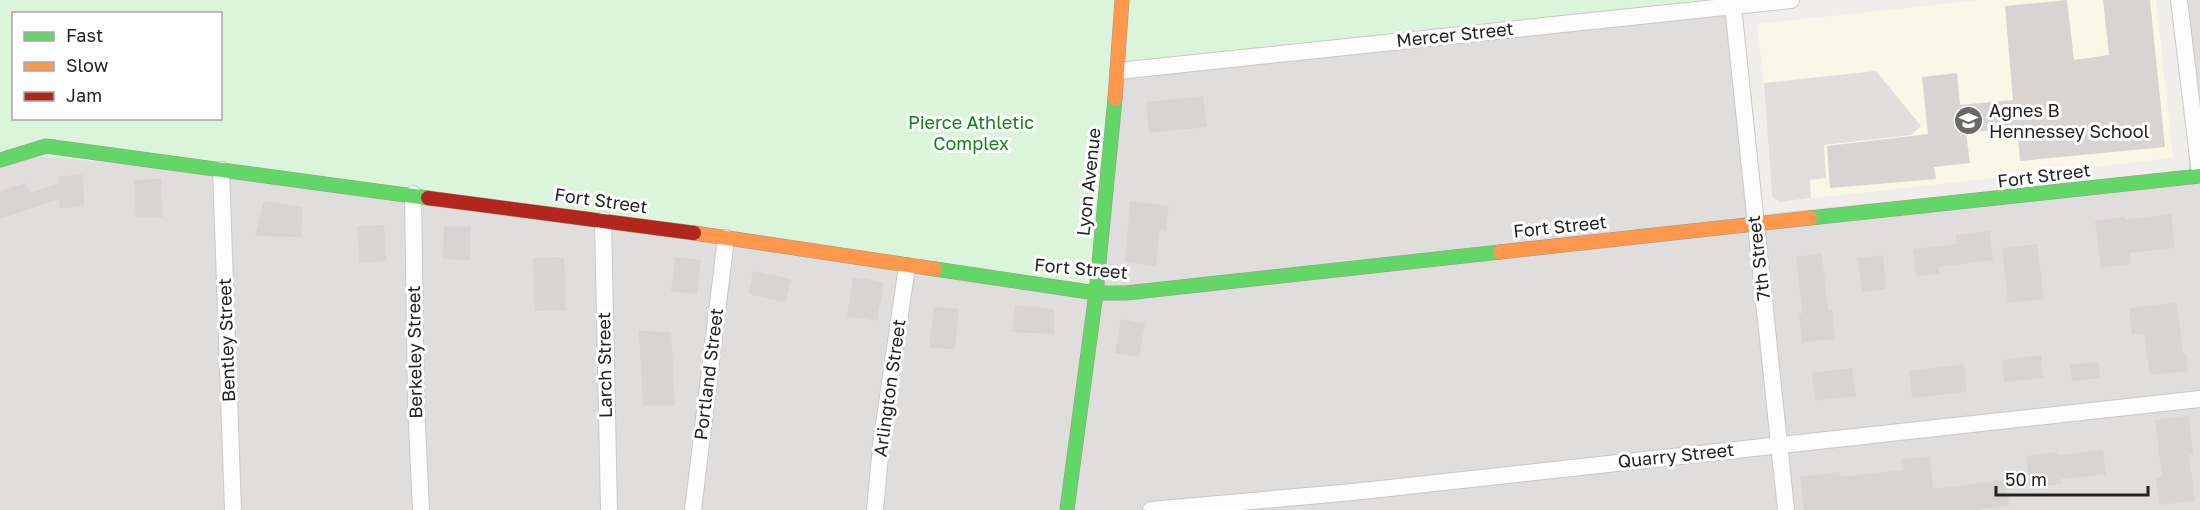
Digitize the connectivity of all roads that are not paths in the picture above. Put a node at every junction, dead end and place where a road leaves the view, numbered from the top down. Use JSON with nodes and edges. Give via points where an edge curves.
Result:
{"nodes":[{"id":1,"x":1122,"y":0,"type":"edge"},
{"id":2,"x":1791,"y":0,"type":"edge"},
{"id":3,"x":2179,"y":0,"type":"edge"},
{"id":4,"x":1733,"y":6,"type":"junction"},
{"id":5,"x":1118,"y":71,"type":"junction"},
{"id":6,"x":0,"y":160,"type":"edge"},
{"id":7,"x":221,"y":170,"type":"junction"},
{"id":8,"x":2200,"y":175,"type":"edge"},
{"id":9,"x":413,"y":194,"type":"junction"},
{"id":10,"x":603,"y":219,"type":"junction"},
{"id":11,"x":1755,"y":224,"type":"junction"},
{"id":12,"x":726,"y":238,"type":"junction"},
{"id":13,"x":907,"y":266,"type":"junction"},
{"id":14,"x":1096,"y":293,"type":"junction"},
{"id":15,"x":2200,"y":399,"type":"edge"},
{"id":16,"x":1779,"y":444,"type":"junction"},
{"id":17,"x":233,"y":510,"type":"edge"},
{"id":18,"x":421,"y":510,"type":"edge"},
{"id":19,"x":609,"y":510,"type":"edge"},
{"id":20,"x":693,"y":510,"type":"edge"},
{"id":21,"x":874,"y":510,"type":"edge"},
{"id":22,"x":1067,"y":510,"type":"edge"},
{"id":23,"x":1151,"y":510,"type":"edge"},
{"id":24,"x":1786,"y":510,"type":"edge"}],
"edges":[{"from":1,"to":5,"type":"street","name":"Lyon Avenue"},
{"from":2,"to":4,"type":"street","name":"Mercer Street"},
{"from":3,"to":8,"type":"street"},
{"from":4,"to":5,"type":"street","name":"Mercer Street"},
{"from":4,"to":11,"type":"street","name":"7th Street"},
{"from":5,"to":14,"type":"street","name":"Lyon Avenue"},
{"from":6,"to":7,"type":"street","name":"Fort Street","via":[[46,146]]},
{"from":7,"to":9,"type":"street","name":"Fort Street"},
{"from":7,"to":17,"type":"street","name":"Bentley Street"},
{"from":8,"to":11,"type":"street","name":"Fort Street"},
{"from":9,"to":10,"type":"street","name":"Fort Street"},
{"from":9,"to":18,"type":"street","name":"Berkeley Street"},
{"from":10,"to":12,"type":"street","name":"Fort Street"},
{"from":10,"to":19,"type":"street","name":"Larch Street"},
{"from":11,"to":14,"type":"street","name":"Fort Street","via":[[1126,293]]},
{"from":11,"to":16,"type":"street","name":"7th Street"},
{"from":12,"to":13,"type":"street","name":"Fort Street"},
{"from":12,"to":20,"type":"street","name":"Portland Street"},
{"from":13,"to":14,"type":"street","name":"Fort Street"},
{"from":13,"to":21,"type":"street","name":"Arlington Street"},
{"from":14,"to":22,"type":"street","name":"Lyon Avenue"},
{"from":15,"to":16,"type":"street","name":"Quarry Street"},
{"from":16,"to":23,"type":"street","name":"Quarry Street","via":[[1353,492]]},
{"from":16,"to":24,"type":"street","name":"7th Street"}]}
